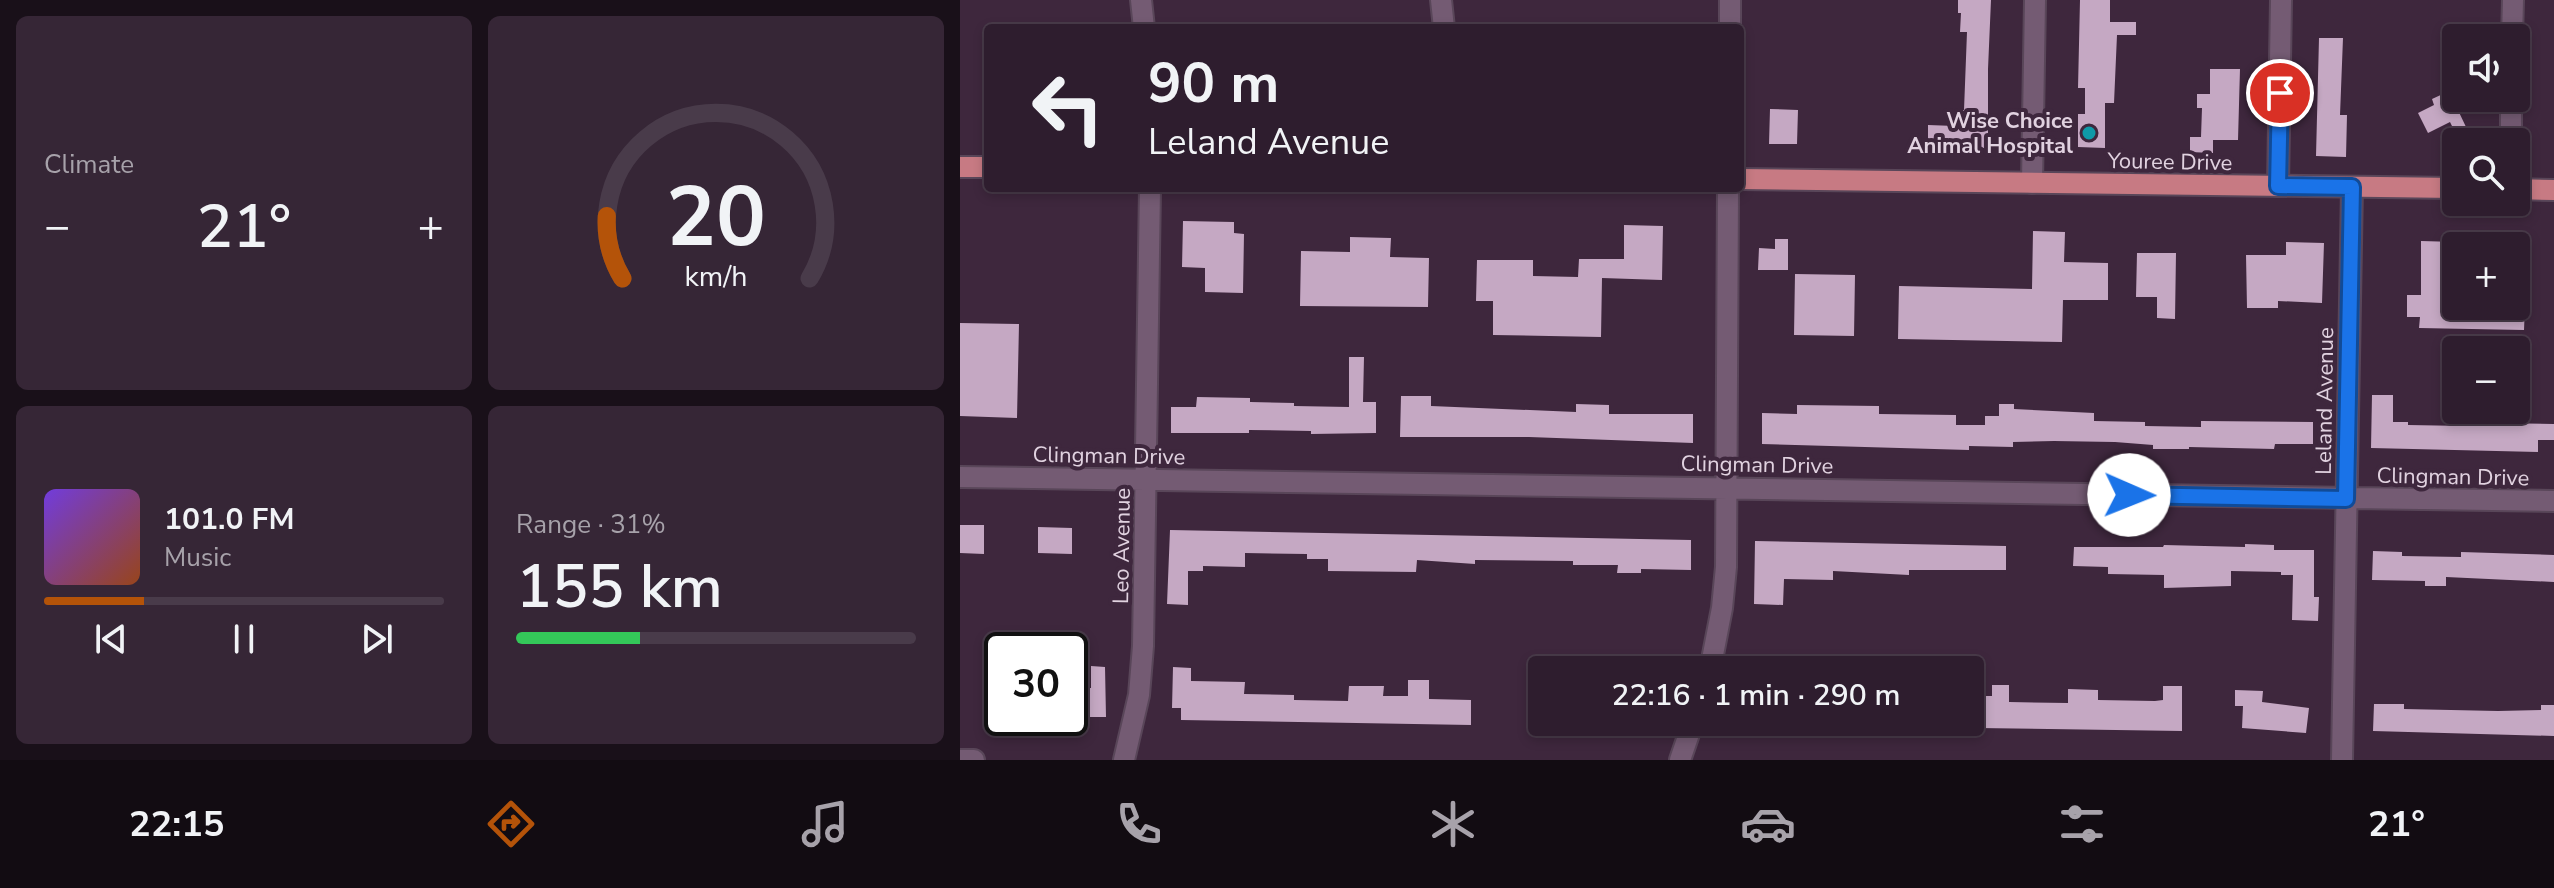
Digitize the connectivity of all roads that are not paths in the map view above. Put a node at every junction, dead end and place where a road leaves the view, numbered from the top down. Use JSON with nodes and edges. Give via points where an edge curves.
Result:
{"nodes":[{"id":1,"x":1141,"y":0,"type":"edge"},
{"id":2,"x":1441,"y":0,"type":"edge"},
{"id":3,"x":1730,"y":0,"type":"edge"},
{"id":4,"x":2035,"y":0,"type":"edge"},
{"id":5,"x":2281,"y":0,"type":"edge"},
{"id":6,"x":2513,"y":0,"type":"edge"},
{"id":7,"x":1144,"y":24,"type":"edge"},
{"id":8,"x":1444,"y":24,"type":"edge"},
{"id":9,"x":1730,"y":24,"type":"edge"},
{"id":10,"x":2512,"y":24,"type":"edge"},
{"id":11,"x":960,"y":167,"type":"edge"},
{"id":12,"x":984,"y":167,"type":"edge"},
{"id":13,"x":1744,"y":179,"type":"edge"},
{"id":14,"x":2032,"y":183,"type":"junction"},
{"id":15,"x":2278,"y":186,"type":"junction"},
{"id":16,"x":2352,"y":187,"type":"junction"},
{"id":17,"x":2442,"y":188,"type":"edge"},
{"id":18,"x":2530,"y":189,"type":"edge"},
{"id":19,"x":2554,"y":190,"type":"edge"},
{"id":20,"x":1150,"y":192,"type":"edge"},
{"id":21,"x":1728,"y":192,"type":"edge"},
{"id":22,"x":960,"y":477,"type":"edge"},
{"id":23,"x":1146,"y":479,"type":"junction"},
{"id":24,"x":1727,"y":488,"type":"junction"},
{"id":25,"x":2346,"y":499,"type":"junction"},
{"id":26,"x":2554,"y":501,"type":"edge"},
{"id":27,"x":1713,"y":656,"type":"edge"},
{"id":28,"x":1688,"y":736,"type":"edge"},
{"id":29,"x":960,"y":760,"type":"edge"},
{"id":30,"x":974,"y":760,"type":"edge"},
{"id":31,"x":1124,"y":760,"type":"edge"},
{"id":32,"x":1680,"y":760,"type":"edge"},
{"id":33,"x":2342,"y":760,"type":"edge"}],
"edges":[{"from":1,"to":7,"type":"street"},
{"from":2,"to":8,"type":"street"},
{"from":3,"to":9,"type":"street"},
{"from":4,"to":14,"type":"street"},
{"from":5,"to":15,"type":"street"},
{"from":6,"to":10,"type":"street"},
{"from":11,"to":12,"type":"main road"},
{"from":13,"to":14,"type":"main road","name":"Youree Drive"},
{"from":14,"to":15,"type":"main road","name":"Youree Drive"},
{"from":15,"to":16,"type":"main road","name":"Youree Drive"},
{"from":16,"to":17,"type":"main road","name":"Youree Drive"},
{"from":16,"to":25,"type":"street","name":"Leland Avenue"},
{"from":18,"to":19,"type":"main road"},
{"from":20,"to":23,"type":"street","name":"Leo Avenue"},
{"from":21,"to":24,"type":"street"},
{"from":22,"to":23,"type":"street","name":"Clingman Drive"},
{"from":23,"to":24,"type":"street","name":"Clingman Drive"},
{"from":23,"to":31,"type":"street","name":"Leo Avenue","via":[[1143,646],[1139,695]]},
{"from":24,"to":25,"type":"street","name":"Clingman Drive"},
{"from":24,"to":27,"type":"street","via":[[1726,567]]},
{"from":25,"to":26,"type":"street","name":"Clingman Drive"},
{"from":25,"to":33,"type":"street","name":"Leland Avenue"},
{"from":28,"to":32,"type":"street"},
{"from":29,"to":30,"type":"street"}]}
